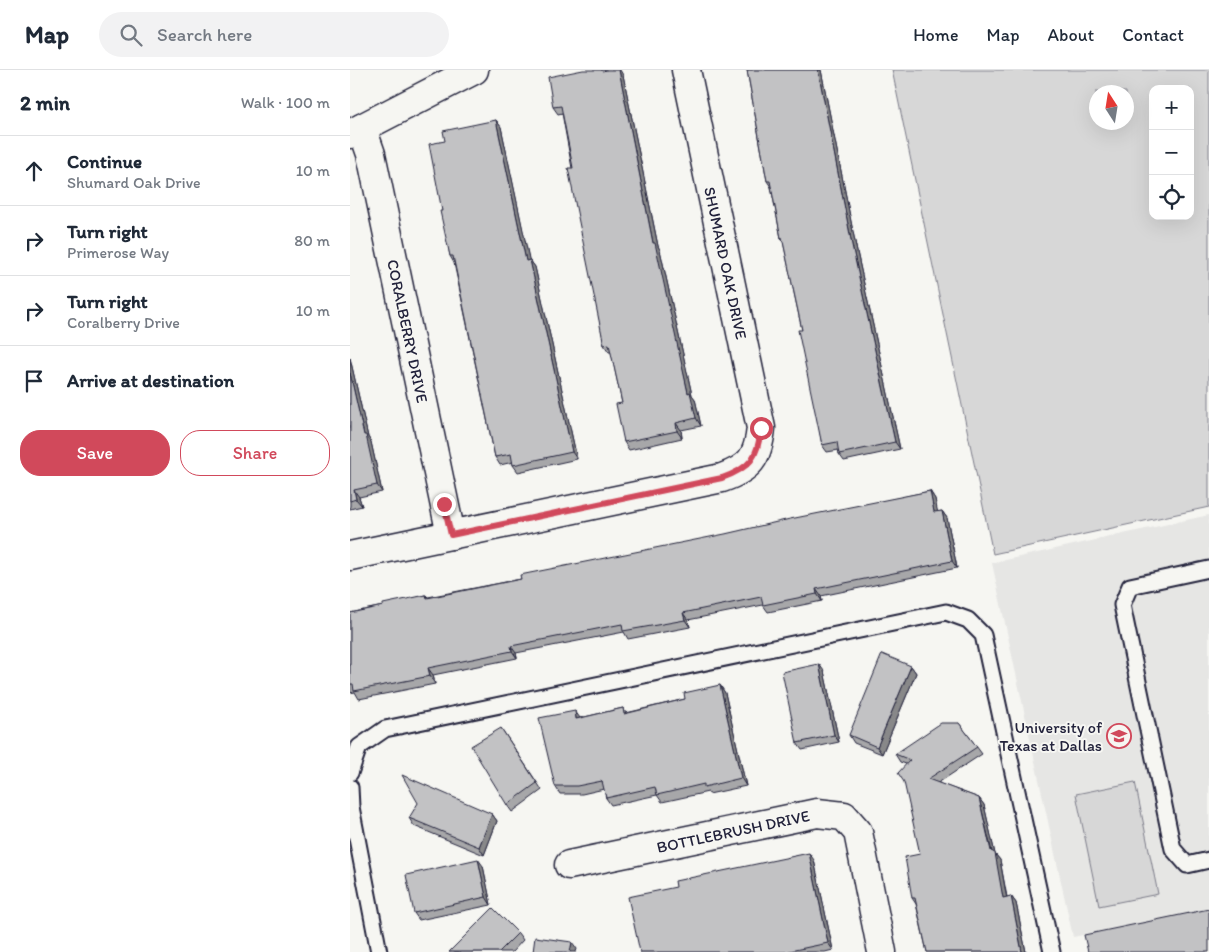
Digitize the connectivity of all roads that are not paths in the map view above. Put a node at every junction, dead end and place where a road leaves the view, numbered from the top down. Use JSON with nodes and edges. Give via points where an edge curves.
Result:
{"nodes":[{"id":1,"x":474,"y":70,"type":"edge"},
{"id":2,"x":686,"y":70,"type":"edge"},
{"id":3,"x":356,"y":131,"type":"edge"},
{"id":4,"x":451,"y":535,"type":"junction"},
{"id":5,"x":350,"y":556,"type":"edge"},
{"id":6,"x":1209,"y":569,"type":"edge"},
{"id":7,"x":350,"y":773,"type":"edge"},
{"id":8,"x":350,"y":787,"type":"edge"},
{"id":9,"x":1209,"y":860,"type":"edge"},
{"id":10,"x":569,"y":865,"type":"dead end"},
{"id":11,"x":380,"y":952,"type":"edge"},
{"id":12,"x":882,"y":952,"type":"edge"},
{"id":13,"x":1052,"y":952,"type":"edge"}],
"edges":[{"from":1,"to":3,"type":"street"},
{"from":2,"to":4,"type":"street","name":"SHUMARD OAK DRIVE","via":[[761,428],[755,456],[739,472],[722,478]]},
{"from":3,"to":4,"type":"street","name":"CORALBERRY DRIVE","via":[[373,164]]},
{"from":4,"to":5,"type":"street"},
{"from":6,"to":9,"type":"lane","via":[[1130,586],[1122,605],[1173,849],[1188,865]]},
{"from":7,"to":13,"type":"lane","via":[[359,746],[385,729],[946,612],[968,620],[983,636]]},
{"from":8,"to":11,"type":"lane","via":[[351,807]]},
{"from":10,"to":12,"type":"street","name":"BOTTLEBRUSH DRIVE","via":[[817,813],[844,816],[858,832]]}]}
